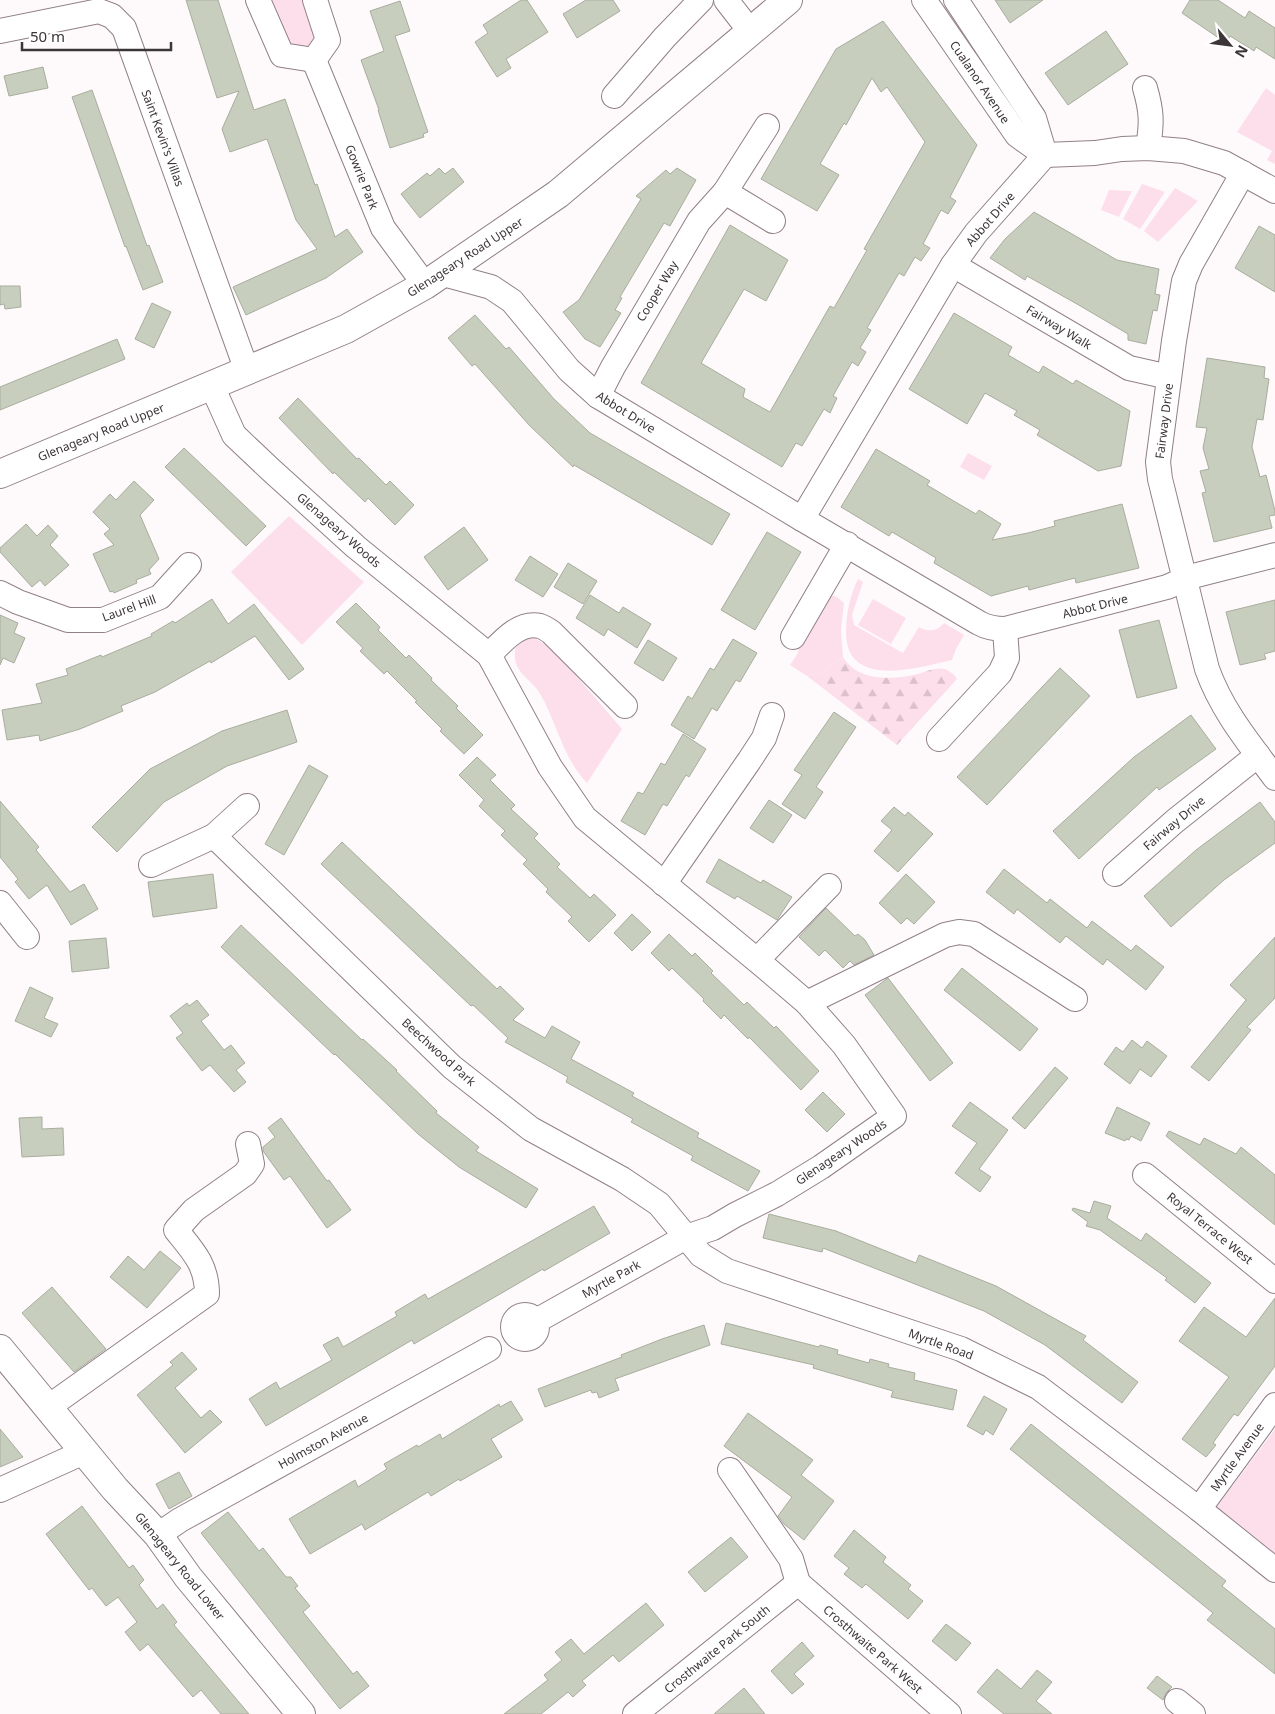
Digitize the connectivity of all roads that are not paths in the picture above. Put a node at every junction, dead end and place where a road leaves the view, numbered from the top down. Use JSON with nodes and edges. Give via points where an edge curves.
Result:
{"nodes":[{"id":1,"x":258,"y":0,"type":"edge"},
{"id":2,"x":316,"y":0,"type":"edge"},
{"id":3,"x":701,"y":0,"type":"edge"},
{"id":4,"x":726,"y":0,"type":"edge"},
{"id":5,"x":788,"y":0,"type":"edge"},
{"id":6,"x":924,"y":0,"type":"edge"},
{"id":7,"x":956,"y":0,"type":"edge"},
{"id":8,"x":0,"y":31,"type":"edge"},
{"id":9,"x":750,"y":31,"type":"junction"},
{"id":10,"x":314,"y":60,"type":"junction"},
{"id":11,"x":1145,"y":88,"type":"dead end"},
{"id":12,"x":614,"y":96,"type":"dead end"},
{"id":13,"x":766,"y":126,"type":"dead end"},
{"id":14,"x":1148,"y":148,"type":"junction"},
{"id":15,"x":1045,"y":155,"type":"junction"},
{"id":16,"x":1243,"y":173,"type":"junction"},
{"id":17,"x":1275,"y":191,"type":"edge"},
{"id":18,"x":725,"y":192,"type":"junction"},
{"id":19,"x":773,"y":221,"type":"dead end"},
{"id":20,"x":953,"y":264,"type":"junction"},
{"id":21,"x":434,"y":280,"type":"junction"},
{"id":22,"x":247,"y":371,"type":"junction"},
{"id":23,"x":1169,"y":377,"type":"junction"},
{"id":24,"x":212,"y":386,"type":"junction"},
{"id":25,"x":598,"y":396,"type":"junction"},
{"id":26,"x":0,"y":474,"type":"edge"},
{"id":27,"x":802,"y":519,"type":"junction"},
{"id":28,"x":847,"y":544,"type":"junction"},
{"id":29,"x":1275,"y":555,"type":"edge"},
{"id":30,"x":188,"y":565,"type":"dead end"},
{"id":31,"x":1184,"y":580,"type":"junction"},
{"id":32,"x":0,"y":593,"type":"edge"},
{"id":33,"x":1005,"y":628,"type":"junction"},
{"id":34,"x":793,"y":637,"type":"dead end"},
{"id":35,"x":489,"y":655,"type":"junction"},
{"id":36,"x":625,"y":706,"type":"dead end"},
{"id":37,"x":772,"y":715,"type":"dead end"},
{"id":38,"x":939,"y":739,"type":"dead end"},
{"id":39,"x":1258,"y":755,"type":"junction"},
{"id":40,"x":1275,"y":778,"type":"edge"},
{"id":41,"x":247,"y":806,"type":"dead end"},
{"id":42,"x":214,"y":836,"type":"junction"},
{"id":43,"x":151,"y":865,"type":"dead end"},
{"id":44,"x":1115,"y":874,"type":"dead end"},
{"id":45,"x":664,"y":884,"type":"junction"},
{"id":46,"x":829,"y":886,"type":"dead end"},
{"id":47,"x":0,"y":903,"type":"edge"},
{"id":48,"x":27,"y":937,"type":"dead end"},
{"id":49,"x":757,"y":960,"type":"junction"},
{"id":50,"x":1076,"y":999,"type":"dead end"},
{"id":51,"x":806,"y":1003,"type":"junction"},
{"id":52,"x":248,"y":1144,"type":"dead end"},
{"id":53,"x":1145,"y":1175,"type":"dead end"},
{"id":54,"x":686,"y":1238,"type":"junction"},
{"id":55,"x":1275,"y":1281,"type":"edge"},
{"id":56,"x":536,"y":1321,"type":"dead end"},
{"id":57,"x":489,"y":1349,"type":"dead end"},
{"id":58,"x":0,"y":1350,"type":"edge"},
{"id":59,"x":1275,"y":1405,"type":"edge"},
{"id":60,"x":47,"y":1408,"type":"junction"},
{"id":61,"x":84,"y":1452,"type":"junction"},
{"id":62,"x":730,"y":1470,"type":"dead end"},
{"id":63,"x":0,"y":1490,"type":"edge"},
{"id":64,"x":1199,"y":1509,"type":"junction"},
{"id":65,"x":158,"y":1535,"type":"junction"},
{"id":66,"x":1275,"y":1570,"type":"edge"},
{"id":67,"x":798,"y":1583,"type":"junction"},
{"id":68,"x":301,"y":1714,"type":"edge"},
{"id":69,"x":636,"y":1714,"type":"edge"},
{"id":70,"x":949,"y":1714,"type":"edge"}],
"edges":[{"from":1,"to":10,"type":"street","via":[[282,56]]},
{"from":2,"to":10,"type":"street","via":[[328,40]]},
{"from":3,"to":12,"type":"street"},
{"from":4,"to":9,"type":"street"},
{"from":5,"to":9,"type":"main road","name":"Glenageary Road Upper"},
{"from":6,"to":15,"type":"street","name":"Cualanor Avenue","via":[[1017,135]]},
{"from":7,"to":15,"type":"street","name":"Cualanor Avenue","via":[[1034,118]]},
{"from":8,"to":22,"type":"street","name":"Saint Kevin's Villas","via":[[98,11],[112,16],[124,28]]},
{"from":9,"to":21,"type":"main road","name":"Glenageary Road Upper","via":[[558,194]]},
{"from":10,"to":21,"type":"street","name":"Gowrie Park","via":[[383,228]]},
{"from":11,"to":14,"type":"street","via":[[1152,120]]},
{"from":13,"to":18,"type":"street","name":"Cooper Way"},
{"from":14,"to":15,"type":"street"},
{"from":14,"to":16,"type":"street","via":[[1201,155]]},
{"from":15,"to":20,"type":"street","name":"Abbot Drive"},
{"from":16,"to":17,"type":"street"},
{"from":16,"to":23,"type":"street","name":"Fairway Drive","via":[[1187,273]]},
{"from":18,"to":19,"type":"street"},
{"from":18,"to":25,"type":"street","name":"Cooper Way","via":[[699,221]]},
{"from":20,"to":23,"type":"street","name":"Fairway Walk","via":[[1129,368]]},
{"from":20,"to":27,"type":"street","name":"Abbot Drive"},
{"from":21,"to":22,"type":"main road","name":"Glenageary Road Upper","via":[[346,329]]},
{"from":21,"to":25,"type":"street","name":"Abbot Drive","via":[[491,287],[502,293],[529,319],[570,370]]},
{"from":22,"to":24,"type":"main road","name":"Glenageary Road Upper"},
{"from":23,"to":31,"type":"street","name":"Fairway Drive","via":[[1158,462]]},
{"from":24,"to":26,"type":"main road","name":"Glenageary Road Upper"},
{"from":24,"to":35,"type":"street","name":"Glenageary Woods","via":[[234,434],[271,470],[356,547]]},
{"from":25,"to":27,"type":"street","name":"Abbot Drive"},
{"from":27,"to":28,"type":"street","name":"Abbot Drive"},
{"from":28,"to":33,"type":"street","name":"Abbot Drive","via":[[988,628]]},
{"from":28,"to":34,"type":"street"},
{"from":29,"to":31,"type":"street","name":"Abbot Drive"},
{"from":30,"to":32,"type":"street","name":"Laurel Hill","via":[[160,597],[103,620],[68,620]]},
{"from":31,"to":33,"type":"street","name":"Abbot Drive","via":[[1157,590]]},
{"from":31,"to":39,"type":"street","name":"Fairway Drive","via":[[1213,686],[1226,711]]},
{"from":33,"to":38,"type":"street","via":[[1007,658],[1000,673]]},
{"from":35,"to":36,"type":"street","via":[[518,630],[540,626],[551,632]]},
{"from":35,"to":45,"type":"street","name":"Glenageary Woods","via":[[550,766],[585,818]]},
{"from":37,"to":45,"type":"street","via":[[764,738]]},
{"from":39,"to":40,"type":"street","name":"Fairway Drive"},
{"from":39,"to":44,"type":"street","name":"Fairway Drive"},
{"from":41,"to":42,"type":"street"},
{"from":42,"to":43,"type":"street"},
{"from":42,"to":54,"type":"street","name":"Beechwood Park","via":[[452,1067],[530,1129],[622,1179],[659,1204]]},
{"from":45,"to":49,"type":"street","name":"Glenageary Woods"},
{"from":46,"to":49,"type":"street"},
{"from":47,"to":48,"type":"street"},
{"from":49,"to":51,"type":"street","name":"Glenageary Woods"},
{"from":50,"to":51,"type":"street","via":[[974,934],[958,932],[945,935]]},
{"from":51,"to":54,"type":"street","name":"Glenageary Woods","via":[[844,1045],[894,1116],[777,1194],[713,1228]]},
{"from":52,"to":60,"type":"street","via":[[252,1164],[245,1174],[194,1210],[176,1230],[201,1262],[207,1294]]},
{"from":53,"to":55,"type":"street","name":"Royal Terrace West"},
{"from":54,"to":56,"type":"street","name":"Myrtle Park"},
{"from":54,"to":64,"type":"street","name":"Myrtle Road","via":[[701,1255],[727,1271],[961,1349],[1038,1387]]},
{"from":57,"to":65,"type":"street","name":"Holmston Avenue"},
{"from":58,"to":60,"type":"main road","name":"Glenageary Road Lower"},
{"from":59,"to":64,"type":"street","name":"Myrtle Avenue"},
{"from":60,"to":61,"type":"main road","name":"Glenageary Road Lower"},
{"from":61,"to":63,"type":"street"},
{"from":61,"to":65,"type":"main road","name":"Glenageary Road Lower"},
{"from":62,"to":67,"type":"street","via":[[791,1559]]},
{"from":64,"to":66,"type":"street","name":"Myrtle Road"},
{"from":65,"to":68,"type":"main road","name":"Glenageary Road Lower","via":[[188,1577]]},
{"from":67,"to":69,"type":"street","name":"Crosthwaite Park South"},
{"from":67,"to":70,"type":"street","name":"Crosthwaite Park West"}]}
